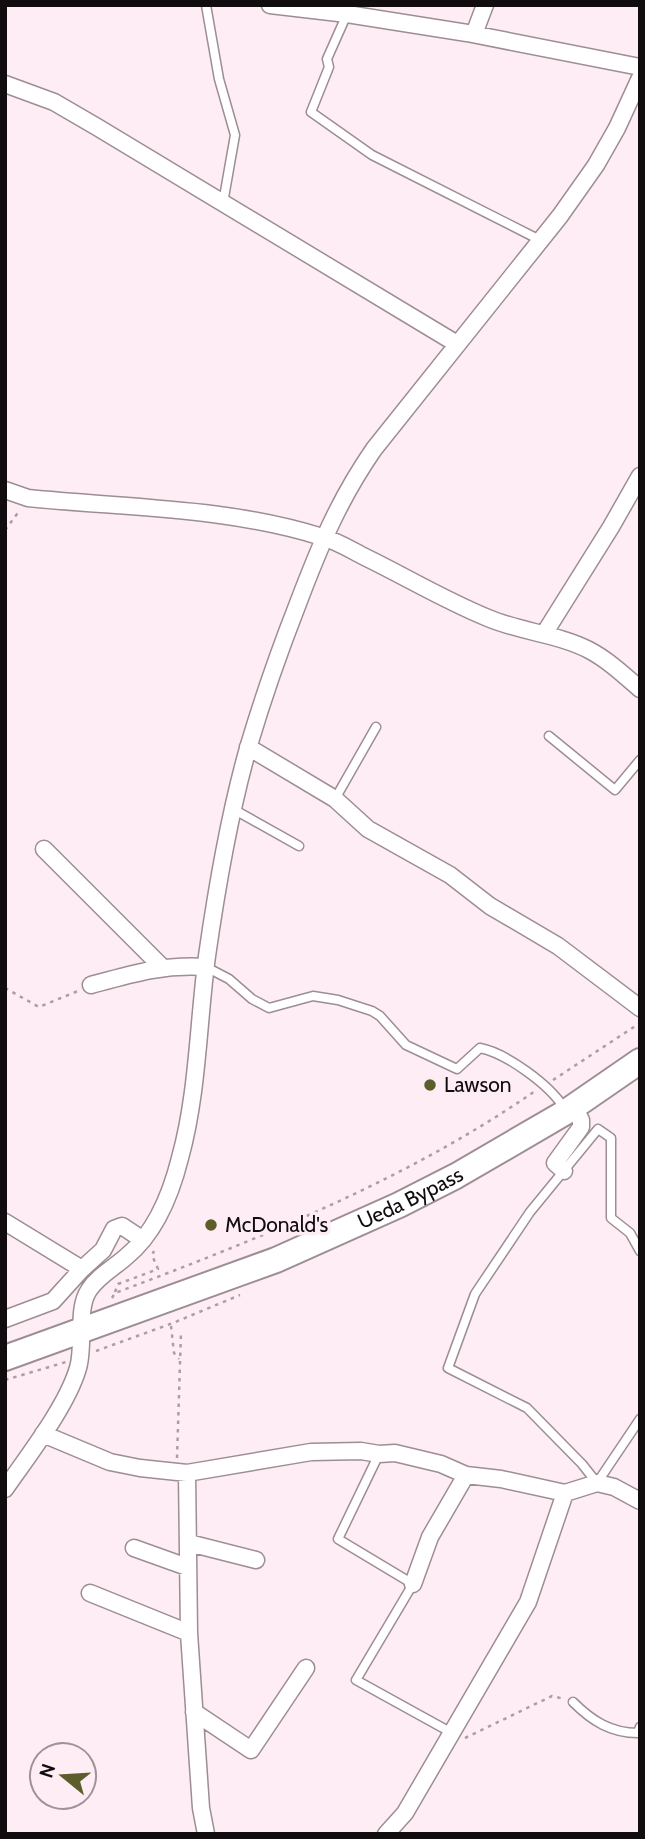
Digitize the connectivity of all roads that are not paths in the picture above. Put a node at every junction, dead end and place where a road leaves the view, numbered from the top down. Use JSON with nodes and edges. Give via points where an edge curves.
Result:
{"nodes":[{"id":1,"x":206,"y":5,"type":"edge"},
{"id":2,"x":270,"y":5,"type":"edge"},
{"id":3,"x":485,"y":5,"type":"edge"},
{"id":4,"x":347,"y":14,"type":"junction"},
{"id":5,"x":474,"y":34,"type":"junction"},
{"id":6,"x":640,"y":67,"type":"edge"},
{"id":7,"x":640,"y":78,"type":"edge"},
{"id":8,"x":5,"y":83,"type":"edge"},
{"id":9,"x":223,"y":203,"type":"junction"},
{"id":10,"x":540,"y":240,"type":"junction"},
{"id":11,"x":457,"y":344,"type":"junction"},
{"id":12,"x":640,"y":476,"type":"edge"},
{"id":13,"x":5,"y":490,"type":"edge"},
{"id":14,"x":324,"y":537,"type":"junction"},
{"id":15,"x":544,"y":634,"type":"junction"},
{"id":16,"x":640,"y":689,"type":"edge"},
{"id":17,"x":376,"y":727,"type":"dead end"},
{"id":18,"x":549,"y":736,"type":"dead end"},
{"id":19,"x":248,"y":747,"type":"junction"},
{"id":20,"x":640,"y":760,"type":"edge"},
{"id":21,"x":335,"y":799,"type":"junction"},
{"id":22,"x":233,"y":809,"type":"junction"},
{"id":23,"x":299,"y":846,"type":"dead end"},
{"id":24,"x":44,"y":849,"type":"dead end"},
{"id":25,"x":206,"y":967,"type":"junction"},
{"id":26,"x":162,"y":968,"type":"junction"},
{"id":27,"x":91,"y":985,"type":"road end"},
{"id":28,"x":640,"y":1008,"type":"edge"},
{"id":29,"x":640,"y":1061,"type":"edge"},
{"id":30,"x":570,"y":1109,"type":"junction"},
{"id":31,"x":565,"y":1171,"type":"junction"},
{"id":32,"x":5,"y":1222,"type":"edge"},
{"id":33,"x":150,"y":1243,"type":"junction"},
{"id":34,"x":640,"y":1251,"type":"edge"},
{"id":35,"x":82,"y":1269,"type":"junction"},
{"id":36,"x":5,"y":1319,"type":"edge"},
{"id":37,"x":81,"y":1332,"type":"junction"},
{"id":38,"x":5,"y":1358,"type":"edge"},
{"id":39,"x":640,"y":1419,"type":"edge"},
{"id":40,"x":43,"y":1434,"type":"junction"},
{"id":41,"x":379,"y":1454,"type":"junction"},
{"id":42,"x":182,"y":1472,"type":"junction"},
{"id":43,"x":466,"y":1475,"type":"junction"},
{"id":44,"x":597,"y":1483,"type":"junction"},
{"id":45,"x":5,"y":1489,"type":"edge"},
{"id":46,"x":565,"y":1493,"type":"junction"},
{"id":47,"x":640,"y":1501,"type":"edge"},
{"id":48,"x":189,"y":1543,"type":"junction"},
{"id":49,"x":134,"y":1548,"type":"dead end"},
{"id":50,"x":256,"y":1560,"type":"dead end"},
{"id":51,"x":187,"y":1567,"type":"junction"},
{"id":52,"x":413,"y":1584,"type":"junction"},
{"id":53,"x":90,"y":1593,"type":"dead end"},
{"id":54,"x":189,"y":1633,"type":"junction"},
{"id":55,"x":306,"y":1668,"type":"dead end"},
{"id":56,"x":573,"y":1703,"type":"road end"},
{"id":57,"x":194,"y":1712,"type":"junction"},
{"id":58,"x":640,"y":1727,"type":"edge"},
{"id":59,"x":452,"y":1734,"type":"junction"},
{"id":60,"x":206,"y":1834,"type":"edge"},
{"id":61,"x":386,"y":1834,"type":"edge"}],
"edges":[{"from":1,"to":9,"type":"lane","via":[[235,135]]},
{"from":2,"to":4,"type":"street"},
{"from":3,"to":5,"type":"street"},
{"from":4,"to":5,"type":"street"},
{"from":4,"to":10,"type":"lane","via":[[311,112],[372,155]]},
{"from":5,"to":6,"type":"street"},
{"from":7,"to":10,"type":"street","via":[[596,165]]},
{"from":8,"to":9,"type":"street","via":[[54,102]]},
{"from":9,"to":11,"type":"street"},
{"from":10,"to":11,"type":"street"},
{"from":11,"to":14,"type":"street","via":[[351,482]]},
{"from":12,"to":15,"type":"street"},
{"from":13,"to":14,"type":"street","via":[[28,498],[195,511]]},
{"from":14,"to":15,"type":"street","via":[[460,607],[503,625]]},
{"from":14,"to":19,"type":"street"},
{"from":15,"to":16,"type":"street","via":[[588,650]]},
{"from":17,"to":21,"type":"lane"},
{"from":18,"to":20,"type":"lane","via":[[615,790]]},
{"from":19,"to":21,"type":"street"},
{"from":19,"to":22,"type":"street"},
{"from":21,"to":28,"type":"street","via":[[368,829],[450,875],[489,906],[558,946]]},
{"from":22,"to":23,"type":"lane"},
{"from":22,"to":25,"type":"street"},
{"from":24,"to":26,"type":"street"},
{"from":25,"to":26,"type":"street"},
{"from":25,"to":30,"type":"lane","via":[[270,1008],[313,996],[372,1011],[407,1045],[457,1069],[480,1048],[491,1050]]},
{"from":25,"to":33,"type":"street","via":[[182,1154]]},
{"from":26,"to":27,"type":"street"},
{"from":29,"to":30,"type":"highway","name":"Ueda Bypass"},
{"from":30,"to":31,"type":"street","via":[[581,1120],[581,1127],[555,1163]]},
{"from":30,"to":37,"type":"highway","name":"Ueda Bypass","via":[[456,1176],[338,1233]]},
{"from":31,"to":34,"type":"lane","via":[[598,1129],[611,1138],[611,1218],[630,1233]]},
{"from":31,"to":44,"type":"lane","via":[[530,1212],[475,1294],[448,1368],[527,1408]]},
{"from":32,"to":35,"type":"street"},
{"from":33,"to":35,"type":"street","via":[[122,1226],[114,1229],[103,1250]]},
{"from":33,"to":37,"type":"street","via":[[89,1290]]},
{"from":35,"to":36,"type":"street","via":[[53,1301]]},
{"from":37,"to":38,"type":"highway","name":"Ueda Bypass"},
{"from":37,"to":40,"type":"street","via":[[78,1368]]},
{"from":39,"to":44,"type":"lane"},
{"from":40,"to":42,"type":"street","via":[[110,1462]]},
{"from":40,"to":45,"type":"street"},
{"from":41,"to":42,"type":"street","via":[[311,1452]]},
{"from":41,"to":43,"type":"street","via":[[395,1453],[441,1464]]},
{"from":41,"to":52,"type":"lane","via":[[338,1539]]},
{"from":42,"to":48,"type":"street"},
{"from":43,"to":46,"type":"street"},
{"from":43,"to":52,"type":"street","via":[[430,1537]]},
{"from":44,"to":46,"type":"street"},
{"from":44,"to":47,"type":"street"},
{"from":46,"to":59,"type":"street","via":[[528,1602]]},
{"from":48,"to":50,"type":"street"},
{"from":48,"to":51,"type":"street"},
{"from":49,"to":51,"type":"street"},
{"from":51,"to":54,"type":"street"},
{"from":52,"to":59,"type":"lane","via":[[356,1680]]},
{"from":53,"to":54,"type":"street"},
{"from":54,"to":57,"type":"street"},
{"from":55,"to":57,"type":"street","via":[[251,1750]]},
{"from":56,"to":58,"type":"lane","via":[[601,1725],[625,1733],[638,1733]]},
{"from":57,"to":60,"type":"street"},
{"from":59,"to":61,"type":"street","via":[[405,1813]]}]}
